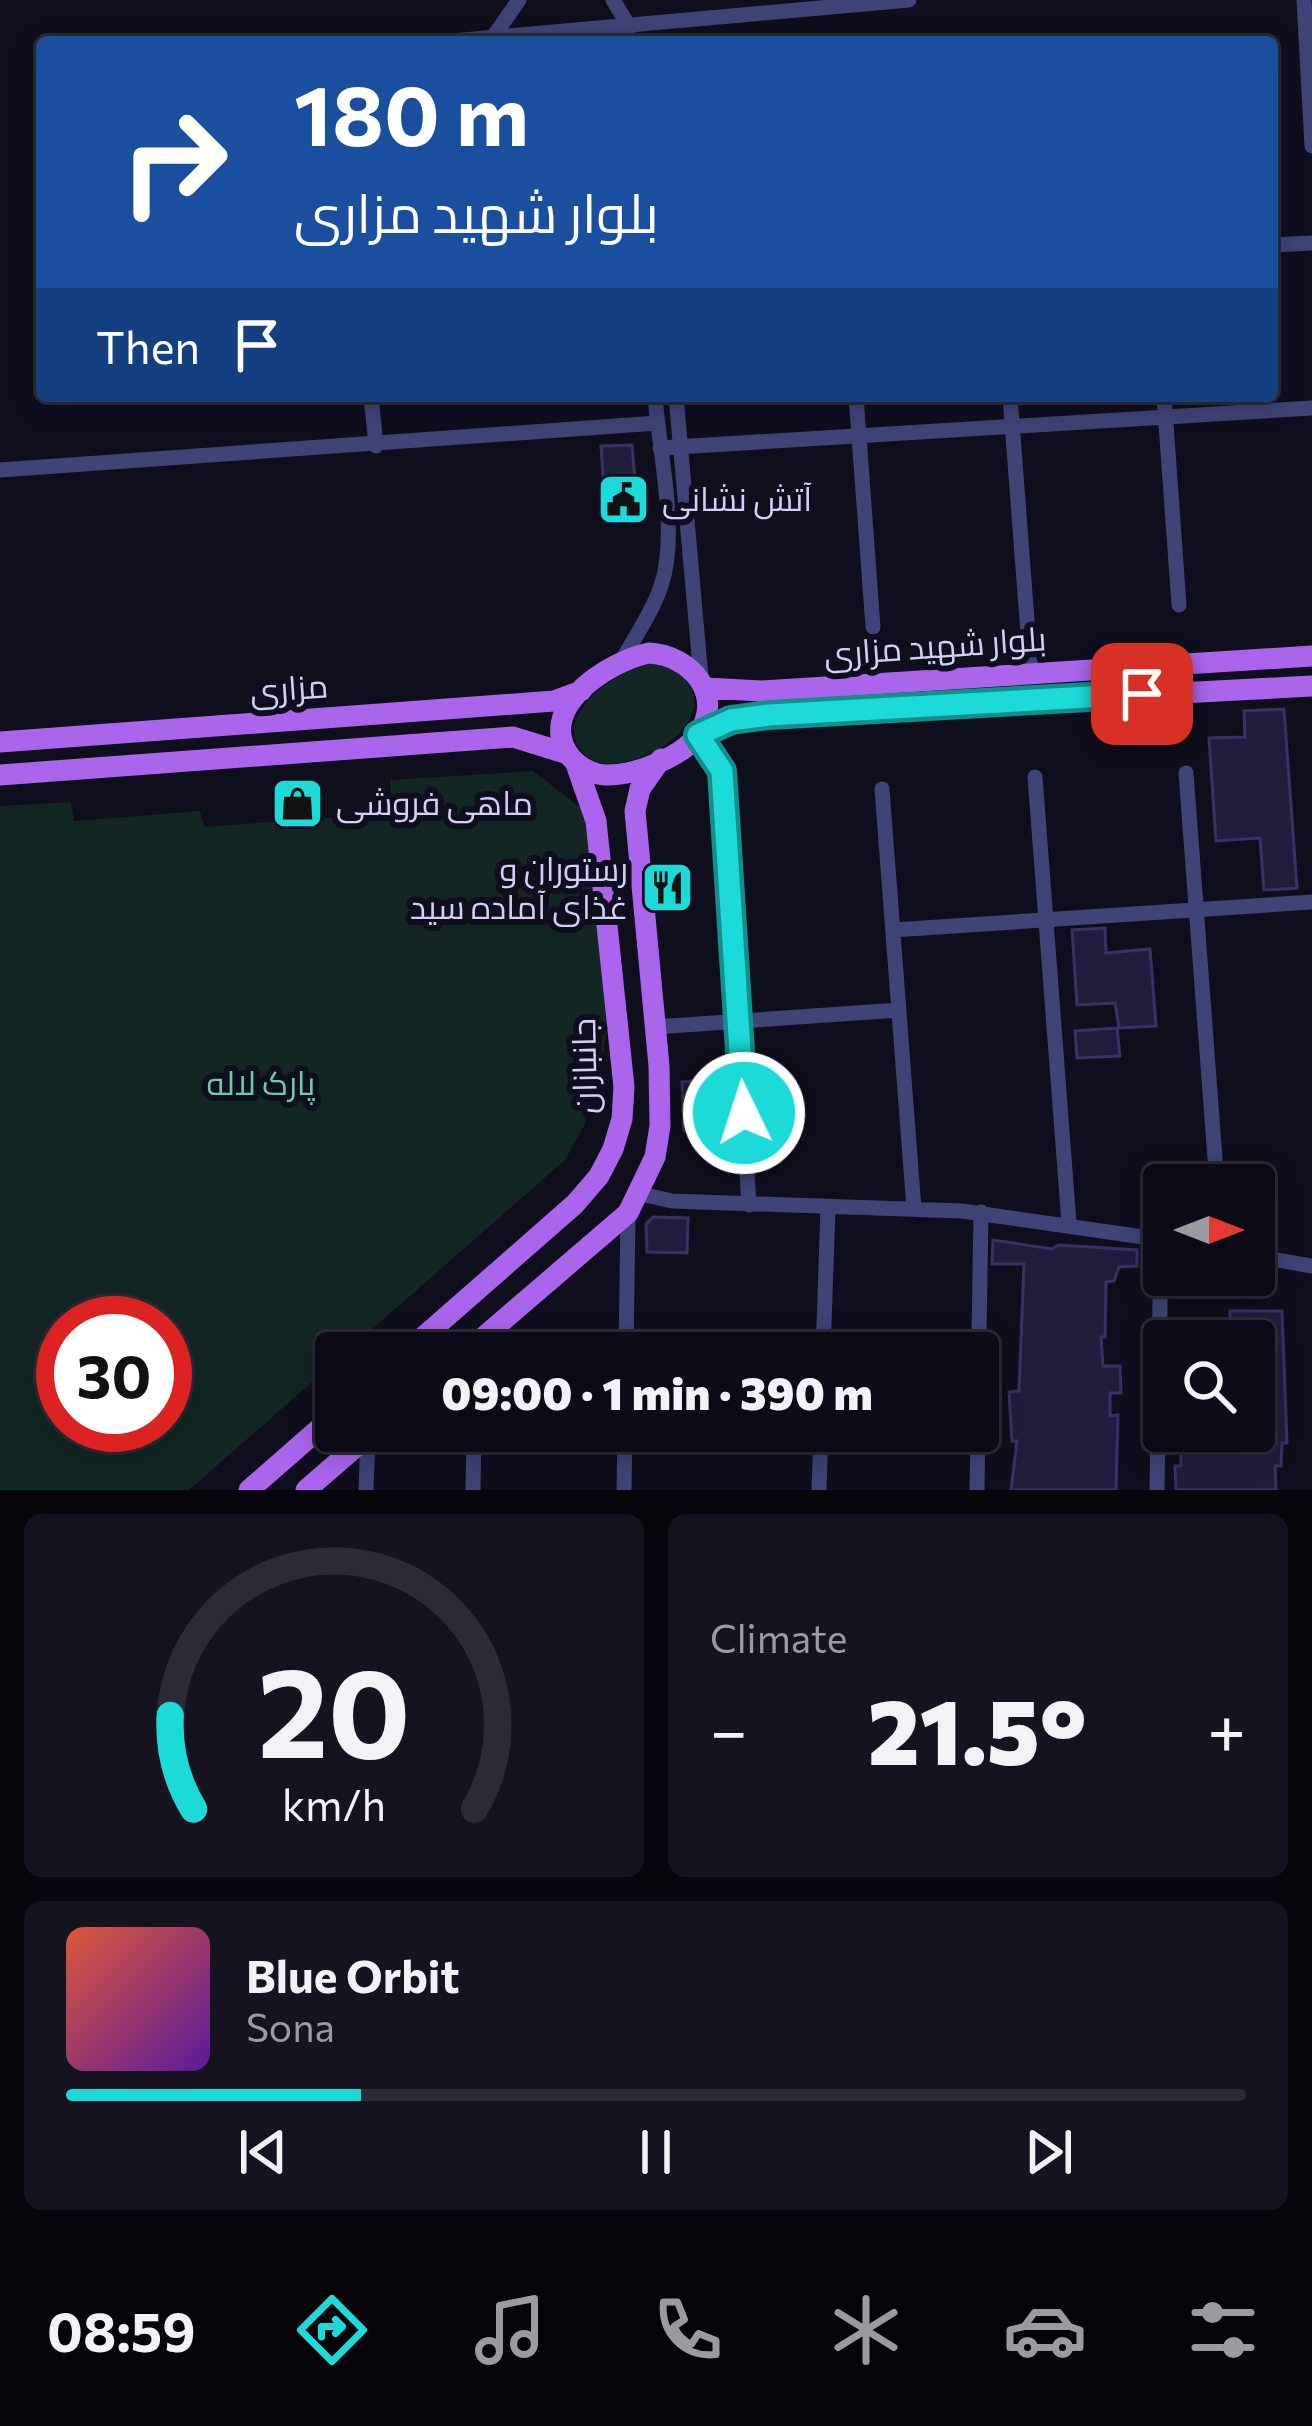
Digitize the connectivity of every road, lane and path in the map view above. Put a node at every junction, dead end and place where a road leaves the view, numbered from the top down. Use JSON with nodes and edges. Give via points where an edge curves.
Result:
{"nodes":[{"id":1,"x":519,"y":0,"type":"edge"},
{"id":2,"x":614,"y":0,"type":"edge"},
{"id":3,"x":909,"y":0,"type":"edge"},
{"id":4,"x":779,"y":6,"type":"edge"},
{"id":5,"x":1307,"y":8,"type":"edge"},
{"id":6,"x":650,"y":21,"type":"junction"},
{"id":7,"x":628,"y":23,"type":"junction"},
{"id":8,"x":494,"y":36,"type":"edge"},
{"id":9,"x":503,"y":36,"type":"edge"},
{"id":10,"x":629,"y":36,"type":"edge"},
{"id":11,"x":651,"y":36,"type":"edge"},
{"id":12,"x":1312,"y":146,"type":"edge"},
{"id":13,"x":1312,"y":243,"type":"edge"},
{"id":14,"x":1278,"y":245,"type":"edge"},
{"id":15,"x":371,"y":402,"type":"edge"},
{"id":16,"x":655,"y":402,"type":"edge"},
{"id":17,"x":676,"y":402,"type":"edge"},
{"id":18,"x":856,"y":402,"type":"edge"},
{"id":19,"x":1010,"y":402,"type":"edge"},
{"id":20,"x":1164,"y":402,"type":"edge"},
{"id":21,"x":1312,"y":408,"type":"edge"},
{"id":22,"x":1166,"y":420,"type":"junction"},
{"id":23,"x":657,"y":423,"type":"junction"},
{"id":24,"x":1012,"y":429,"type":"junction"},
{"id":25,"x":858,"y":435,"type":"junction"},
{"id":26,"x":376,"y":446,"type":"junction"},
{"id":27,"x":680,"y":446,"type":"junction"},
{"id":28,"x":659,"y":448,"type":"junction"},
{"id":29,"x":0,"y":470,"type":"edge"},
{"id":30,"x":1179,"y":605,"type":"dead end"},
{"id":31,"x":873,"y":627,"type":"dead end"},
{"id":32,"x":1312,"y":656,"type":"edge"},
{"id":33,"x":621,"y":662,"type":"junction"},
{"id":34,"x":1031,"y":673,"type":"junction"},
{"id":35,"x":703,"y":685,"type":"junction"},
{"id":36,"x":1312,"y":686,"type":"edge"},
{"id":37,"x":581,"y":691,"type":"junction"},
{"id":38,"x":698,"y":735,"type":"junction"},
{"id":39,"x":0,"y":742,"type":"edge"},
{"id":40,"x":572,"y":759,"type":"junction"},
{"id":41,"x":661,"y":759,"type":"junction"},
{"id":42,"x":1186,"y":772,"type":"dead end"},
{"id":43,"x":0,"y":775,"type":"edge"},
{"id":44,"x":1035,"y":777,"type":"dead end"},
{"id":45,"x":882,"y":789,"type":"dead end"},
{"id":46,"x":1312,"y":902,"type":"edge"},
{"id":47,"x":1196,"y":910,"type":"junction"},
{"id":48,"x":1046,"y":920,"type":"junction"},
{"id":49,"x":893,"y":930,"type":"junction"},
{"id":50,"x":899,"y":1010,"type":"junction"},
{"id":51,"x":738,"y":1021,"type":"junction"},
{"id":52,"x":655,"y":1027,"type":"junction"},
{"id":53,"x":1215,"y":1164,"type":"edge"},
{"id":54,"x":634,"y":1204,"type":"junction"},
{"id":55,"x":749,"y":1205,"type":"junction"},
{"id":56,"x":828,"y":1208,"type":"junction"},
{"id":57,"x":914,"y":1209,"type":"junction"},
{"id":58,"x":981,"y":1212,"type":"junction"},
{"id":59,"x":1069,"y":1223,"type":"junction"},
{"id":60,"x":1143,"y":1236,"type":"edge"},
{"id":61,"x":1275,"y":1260,"type":"edge"},
{"id":62,"x":1312,"y":1266,"type":"edge"},
{"id":63,"x":1161,"y":1296,"type":"edge"},
{"id":64,"x":429,"y":1332,"type":"edge"},
{"id":65,"x":492,"y":1332,"type":"edge"},
{"id":66,"x":627,"y":1332,"type":"edge"},
{"id":67,"x":825,"y":1332,"type":"edge"},
{"id":68,"x":979,"y":1332,"type":"edge"},
{"id":69,"x":315,"y":1432,"type":"edge"},
{"id":70,"x":350,"y":1452,"type":"edge"},
{"id":71,"x":369,"y":1452,"type":"edge"},
{"id":72,"x":474,"y":1452,"type":"edge"},
{"id":73,"x":625,"y":1452,"type":"edge"},
{"id":74,"x":820,"y":1452,"type":"edge"},
{"id":75,"x":977,"y":1452,"type":"edge"},
{"id":76,"x":249,"y":1490,"type":"edge"},
{"id":77,"x":306,"y":1490,"type":"edge"},
{"id":78,"x":366,"y":1490,"type":"edge"},
{"id":79,"x":473,"y":1490,"type":"edge"},
{"id":80,"x":624,"y":1490,"type":"edge"},
{"id":81,"x":819,"y":1490,"type":"edge"},
{"id":82,"x":977,"y":1490,"type":"edge"},
{"id":83,"x":1157,"y":1490,"type":"edge"}],
"edges":[{"from":1,"to":8,"type":"street"},
{"from":2,"to":7,"type":"street"},
{"from":3,"to":4,"type":"street"},
{"from":4,"to":6,"type":"street"},
{"from":5,"to":12,"type":"street"},
{"from":6,"to":7,"type":"street"},
{"from":6,"to":11,"type":"street"},
{"from":7,"to":9,"type":"street"},
{"from":7,"to":10,"type":"street"},
{"from":13,"to":14,"type":"street"},
{"from":15,"to":26,"type":"street"},
{"from":16,"to":23,"type":"street"},
{"from":17,"to":27,"type":"street"},
{"from":18,"to":25,"type":"street"},
{"from":19,"to":24,"type":"street"},
{"from":20,"to":22,"type":"street"},
{"from":21,"to":22,"type":"street"},
{"from":22,"to":24,"type":"street"},
{"from":22,"to":30,"type":"street"},
{"from":23,"to":26,"type":"street"},
{"from":23,"to":28,"type":"street"},
{"from":24,"to":25,"type":"street"},
{"from":24,"to":34,"type":"street"},
{"from":25,"to":27,"type":"street"},
{"from":25,"to":31,"type":"street"},
{"from":26,"to":29,"type":"street"},
{"from":27,"to":28,"type":"street"},
{"from":27,"to":35,"type":"street"},
{"from":28,"to":33,"type":"street","via":[[666,564]]},
{"from":32,"to":34,"type":"main road","name":"بلوار شهید مزاری"},
{"from":33,"to":35,"type":"main road","via":[[665,654]]},
{"from":33,"to":37,"type":"main road"},
{"from":34,"to":35,"type":"main road","name":"بلوار شهید مزاری","via":[[762,691]]},
{"from":35,"to":38,"type":"main road"},
{"from":36,"to":38,"type":"main road","name":"بلوار شهید مزاری","via":[[769,715]]},
{"from":37,"to":39,"type":"main road","name":"مزاری","via":[[554,701]]},
{"from":37,"to":40,"type":"main road","via":[[560,725]]},
{"from":38,"to":41,"type":"main road"},
{"from":38,"to":51,"type":"street","via":[[722,771]]},
{"from":40,"to":41,"type":"main road","via":[[609,775]]},
{"from":40,"to":43,"type":"main road","via":[[513,737]]},
{"from":40,"to":64,"type":"main road","name":"جانبازان","via":[[596,821],[622,1119],[599,1176],[575,1204]]},
{"from":41,"to":52,"type":"main road","via":[[635,811]]},
{"from":42,"to":47,"type":"street"},
{"from":44,"to":48,"type":"street"},
{"from":45,"to":49,"type":"street"},
{"from":46,"to":47,"type":"street"},
{"from":47,"to":48,"type":"street"},
{"from":47,"to":53,"type":"street"},
{"from":48,"to":49,"type":"street"},
{"from":48,"to":59,"type":"street"},
{"from":49,"to":50,"type":"street"},
{"from":50,"to":51,"type":"street"},
{"from":50,"to":57,"type":"street"},
{"from":51,"to":52,"type":"street"},
{"from":51,"to":55,"type":"street"},
{"from":52,"to":54,"type":"main road","via":[[661,1126]]},
{"from":54,"to":55,"type":"street"},
{"from":54,"to":65,"type":"main road"},
{"from":54,"to":66,"type":"street"},
{"from":55,"to":56,"type":"street"},
{"from":56,"to":57,"type":"street"},
{"from":56,"to":67,"type":"street"},
{"from":57,"to":58,"type":"street"},
{"from":58,"to":59,"type":"street"},
{"from":58,"to":68,"type":"street"},
{"from":59,"to":60,"type":"street"},
{"from":61,"to":62,"type":"street"},
{"from":63,"to":83,"type":"street"},
{"from":69,"to":76,"type":"main road"},
{"from":70,"to":77,"type":"main road"},
{"from":71,"to":78,"type":"street"},
{"from":72,"to":79,"type":"street"},
{"from":73,"to":80,"type":"street"},
{"from":74,"to":81,"type":"street"},
{"from":75,"to":82,"type":"street"}]}
